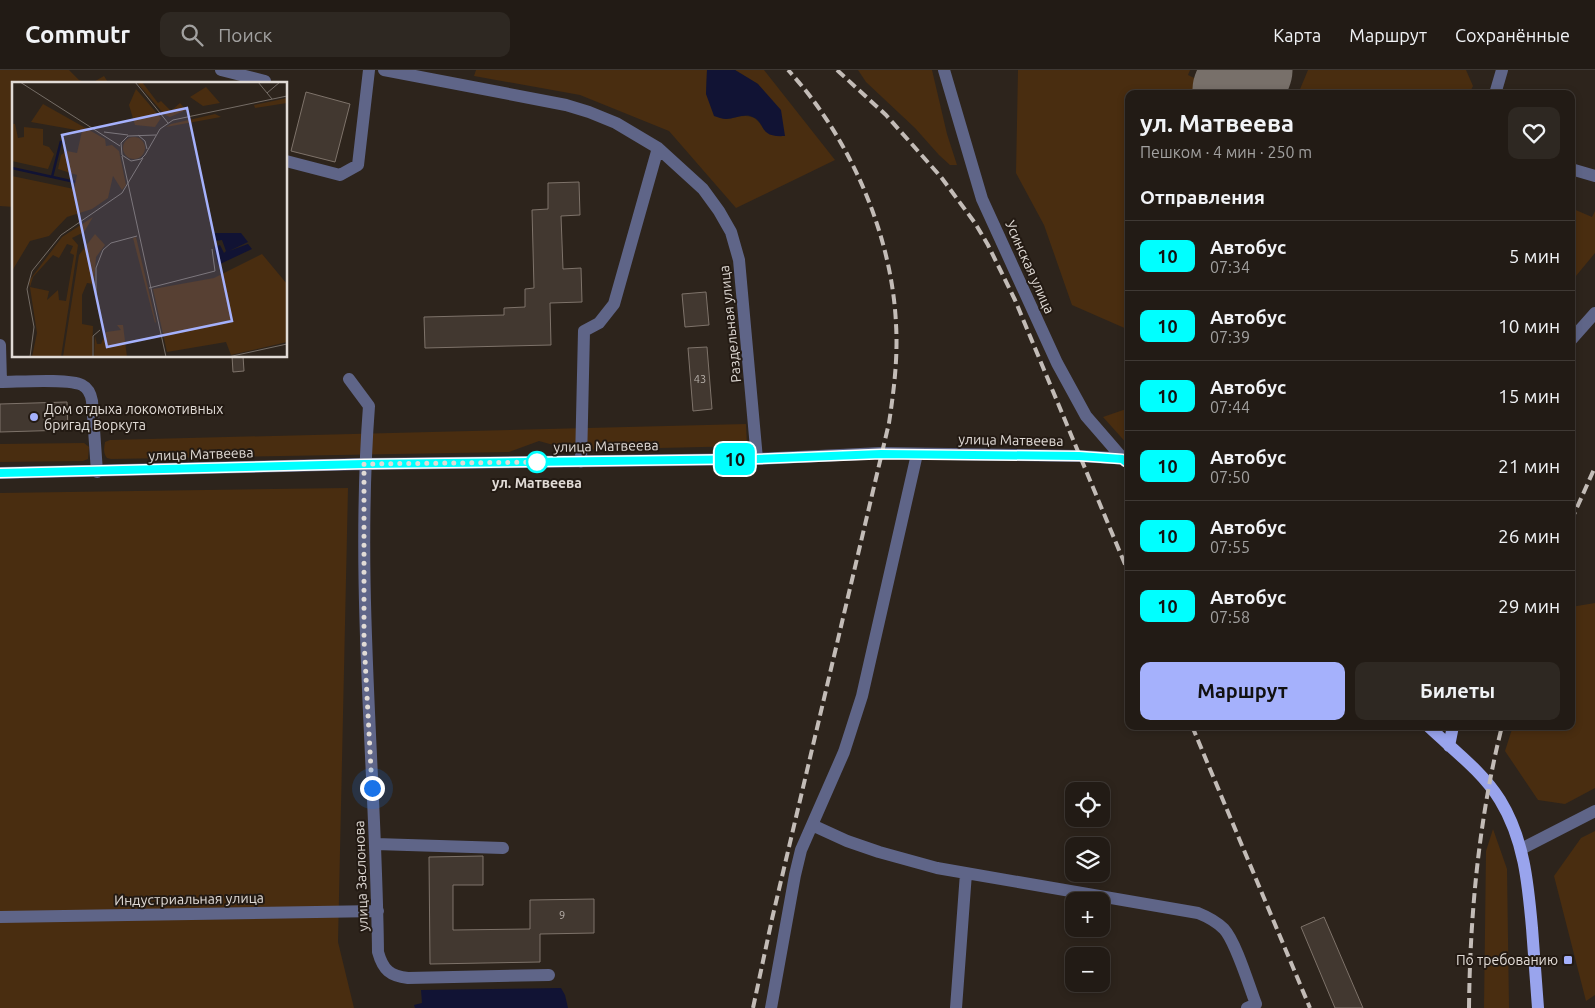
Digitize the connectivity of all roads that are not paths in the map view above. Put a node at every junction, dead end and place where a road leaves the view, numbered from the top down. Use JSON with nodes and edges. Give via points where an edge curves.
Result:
{"nodes":[{"id":1,"x":221,"y":70,"type":"edge"},
{"id":2,"x":369,"y":70,"type":"edge"},
{"id":3,"x":384,"y":70,"type":"edge"},
{"id":4,"x":944,"y":70,"type":"edge"},
{"id":5,"x":1502,"y":70,"type":"edge"},
{"id":6,"x":265,"y":81,"type":"dead end"},
{"id":7,"x":1496,"y":90,"type":"edge"},
{"id":8,"x":658,"y":148,"type":"junction"},
{"id":9,"x":288,"y":161,"type":"edge"},
{"id":10,"x":1575,"y":170,"type":"edge"},
{"id":11,"x":1595,"y":176,"type":"edge"},
{"id":12,"x":1595,"y":313,"type":"edge"},
{"id":13,"x":1575,"y":336,"type":"edge"},
{"id":14,"x":0,"y":345,"type":"edge"},
{"id":15,"x":349,"y":378,"type":"dead end"},
{"id":16,"x":0,"y":382,"type":"edge"},
{"id":17,"x":917,"y":454,"type":"junction"},
{"id":18,"x":757,"y":459,"type":"junction"},
{"id":19,"x":1125,"y":459,"type":"edge"},
{"id":20,"x":1125,"y":461,"type":"edge"},
{"id":21,"x":581,"y":462,"type":"junction"},
{"id":22,"x":364,"y":464,"type":"junction"},
{"id":23,"x":97,"y":472,"type":"junction"},
{"id":24,"x":0,"y":473,"type":"edge"},
{"id":25,"x":1432,"y":730,"type":"edge"},
{"id":26,"x":1452,"y":730,"type":"edge"},
{"id":27,"x":1449,"y":746,"type":"junction"},
{"id":28,"x":1595,"y":811,"type":"edge"},
{"id":29,"x":812,"y":825,"type":"junction"},
{"id":30,"x":376,"y":844,"type":"junction"},
{"id":31,"x":503,"y":848,"type":"dead end"},
{"id":32,"x":1521,"y":849,"type":"junction"},
{"id":33,"x":966,"y":873,"type":"junction"},
{"id":34,"x":378,"y":911,"type":"junction"},
{"id":35,"x":0,"y":917,"type":"edge"},
{"id":36,"x":549,"y":974,"type":"dead end"},
{"id":37,"x":1254,"y":1007,"type":"edge"},
{"id":38,"x":771,"y":1008,"type":"edge"},
{"id":39,"x":956,"y":1008,"type":"edge"},
{"id":40,"x":1538,"y":1008,"type":"edge"}],
"edges":[{"from":1,"to":6,"type":"street"},
{"from":2,"to":9,"type":"street","via":[[358,165],[340,174]]},
{"from":3,"to":8,"type":"street","name":"Раздельная улица","via":[[574,108],[616,123]]},
{"from":4,"to":19,"type":"street","name":"Усинская улица","via":[[982,199],[1053,355],[1086,416]]},
{"from":5,"to":7,"type":"street"},
{"from":8,"to":18,"type":"street","name":"Раздельная улица","via":[[703,189],[731,232],[743,292]]},
{"from":8,"to":21,"type":"street","via":[[614,304],[599,323],[584,331]]},
{"from":10,"to":11,"type":"street"},
{"from":12,"to":13,"type":"street"},
{"from":14,"to":16,"type":"street"},
{"from":15,"to":22,"type":"street","name":"улица Заслонова","via":[[369,406]]},
{"from":16,"to":23,"type":"street","via":[[70,382],[83,386],[92,401]]},
{"from":17,"to":18,"type":"street","name":"улица Матвеева"},
{"from":17,"to":20,"type":"street","name":"улица Матвеева","via":[[1079,456]]},
{"from":17,"to":29,"type":"street","via":[[858,712]]},
{"from":18,"to":21,"type":"street","name":"улица Матвеева"},
{"from":21,"to":22,"type":"street","name":"улица Матвеева"},
{"from":22,"to":23,"type":"street","name":"улица Матвеева"},
{"from":22,"to":30,"type":"street","name":"улица Заслонова","via":[[364,640]]},
{"from":23,"to":24,"type":"street","name":"улица Матвеева"},
{"from":25,"to":27,"type":"main road"},
{"from":26,"to":27,"type":"main road"},
{"from":27,"to":32,"type":"main road","via":[[1500,799]]},
{"from":28,"to":32,"type":"street"},
{"from":29,"to":33,"type":"street","via":[[879,852]]},
{"from":29,"to":38,"type":"street","via":[[795,875]]},
{"from":30,"to":31,"type":"street"},
{"from":30,"to":34,"type":"street","name":"улица Заслонова"},
{"from":32,"to":40,"type":"main road","via":[[1529,892]]},
{"from":33,"to":37,"type":"street","via":[[1184,909],[1213,919],[1225,930],[1233,945]]},
{"from":33,"to":39,"type":"street"},
{"from":34,"to":35,"type":"street","name":"Индустриальная улица"},
{"from":34,"to":36,"type":"street","name":"улица Заслонова","via":[[378,952],[386,969],[396,976]]}]}
